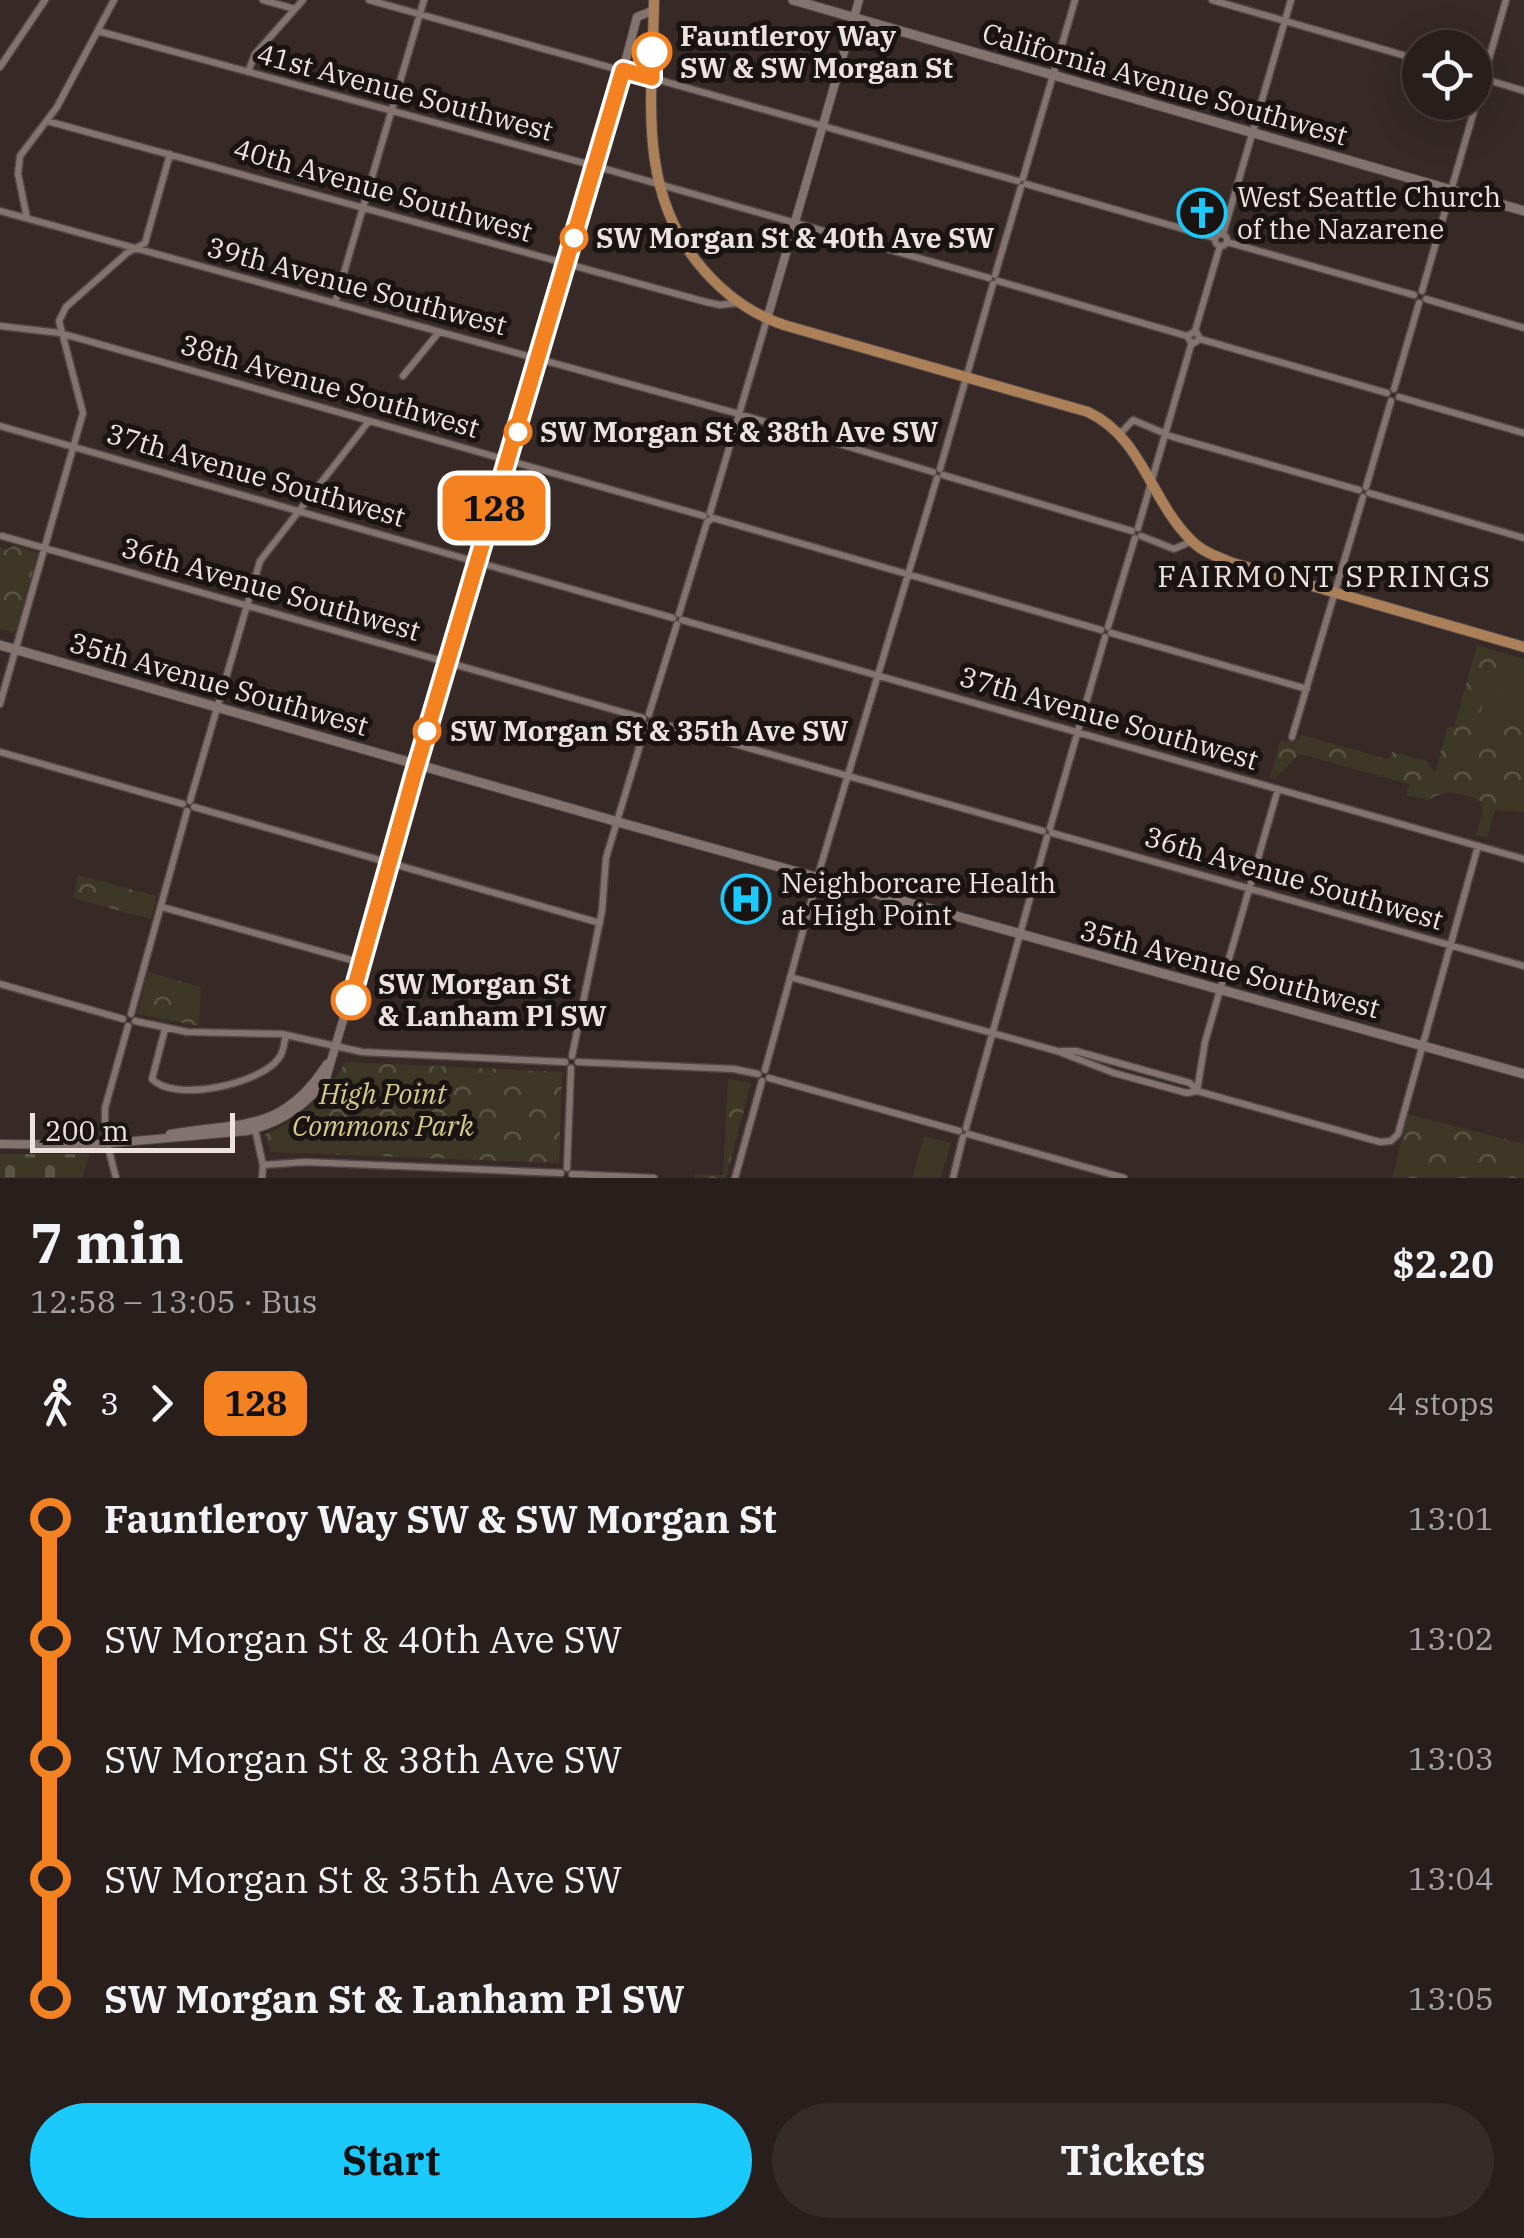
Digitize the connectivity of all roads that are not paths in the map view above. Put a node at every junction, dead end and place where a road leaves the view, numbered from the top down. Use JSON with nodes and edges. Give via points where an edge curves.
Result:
{"nodes":[{"id":1,"x":45,"y":0,"type":"edge"},
{"id":2,"x":114,"y":0,"type":"edge"},
{"id":3,"x":264,"y":0,"type":"edge"},
{"id":4,"x":304,"y":0,"type":"edge"},
{"id":5,"x":369,"y":0,"type":"edge"},
{"id":6,"x":424,"y":0,"type":"edge"},
{"id":7,"x":793,"y":0,"type":"edge"},
{"id":8,"x":859,"y":0,"type":"edge"},
{"id":9,"x":1075,"y":0,"type":"edge"},
{"id":10,"x":1212,"y":0,"type":"edge"},
{"id":11,"x":1291,"y":0,"type":"edge"},
{"id":12,"x":1506,"y":0,"type":"edge"},
{"id":13,"x":654,"y":5,"type":"edge"},
{"id":14,"x":295,"y":9,"type":"junction"},
{"id":15,"x":420,"y":14,"type":"junction"},
{"id":16,"x":854,"y":16,"type":"junction"},
{"id":17,"x":1285,"y":21,"type":"junction"},
{"id":18,"x":98,"y":31,"type":"junction"},
{"id":19,"x":1492,"y":40,"type":"edge"},
{"id":20,"x":1402,"y":55,"type":"edge"},
{"id":21,"x":0,"y":67,"type":"edge"},
{"id":22,"x":623,"y":70,"type":"junction"},
{"id":23,"x":248,"y":72,"type":"junction"},
{"id":24,"x":1053,"y":76,"type":"junction"},
{"id":25,"x":652,"y":78,"type":"junction"},
{"id":26,"x":1492,"y":81,"type":"edge"},
{"id":27,"x":1524,"y":90,"type":"edge"},
{"id":28,"x":392,"y":110,"type":"junction"},
{"id":29,"x":1468,"y":120,"type":"edge"},
{"id":30,"x":48,"y":121,"type":"junction"},
{"id":31,"x":823,"y":125,"type":"junction"},
{"id":32,"x":1252,"y":133,"type":"junction"},
{"id":33,"x":170,"y":154,"type":"junction"},
{"id":34,"x":595,"y":166,"type":"junction"},
{"id":35,"x":1022,"y":183,"type":"junction"},
{"id":36,"x":657,"y":184,"type":"junction"},
{"id":37,"x":1451,"y":190,"type":"junction"},
{"id":38,"x":363,"y":208,"type":"junction"},
{"id":39,"x":0,"y":211,"type":"edge"},
{"id":40,"x":1524,"y":211,"type":"edge"},
{"id":41,"x":27,"y":218,"type":"junction"},
{"id":42,"x":795,"y":222,"type":"junction"},
{"id":43,"x":1221,"y":240,"type":"junction"},
{"id":44,"x":137,"y":250,"type":"junction"},
{"id":45,"x":566,"y":265,"type":"junction"},
{"id":46,"x":994,"y":280,"type":"junction"},
{"id":47,"x":720,"y":287,"type":"junction"},
{"id":48,"x":1420,"y":297,"type":"junction"},
{"id":49,"x":706,"y":302,"type":"junction"},
{"id":50,"x":335,"y":303,"type":"junction"},
{"id":51,"x":738,"y":304,"type":"junction"},
{"id":52,"x":767,"y":319,"type":"junction"},
{"id":53,"x":0,"y":326,"type":"edge"},
{"id":54,"x":1524,"y":328,"type":"edge"},
{"id":55,"x":439,"y":332,"type":"junction"},
{"id":56,"x":60,"y":333,"type":"junction"},
{"id":57,"x":1193,"y":338,"type":"junction"},
{"id":58,"x":539,"y":359,"type":"junction"},
{"id":59,"x":404,"y":376,"type":"dead end"},
{"id":60,"x":966,"y":377,"type":"junction"},
{"id":61,"x":1393,"y":395,"type":"junction"},
{"id":62,"x":740,"y":414,"type":"junction"},
{"id":63,"x":369,"y":421,"type":"junction"},
{"id":64,"x":0,"y":426,"type":"edge"},
{"id":65,"x":1165,"y":433,"type":"junction"},
{"id":66,"x":1524,"y":433,"type":"edge"},
{"id":67,"x":1120,"y":434,"type":"junction"},
{"id":68,"x":73,"y":447,"type":"junction"},
{"id":69,"x":509,"y":460,"type":"junction"},
{"id":70,"x":938,"y":473,"type":"junction"},
{"id":71,"x":1152,"y":481,"type":"junction"},
{"id":72,"x":1364,"y":492,"type":"junction"},
{"id":73,"x":296,"y":510,"type":"junction"},
{"id":74,"x":708,"y":517,"type":"junction"},
{"id":75,"x":1136,"y":534,"type":"junction"},
{"id":76,"x":2,"y":536,"type":"edge"},
{"id":77,"x":1524,"y":538,"type":"edge"},
{"id":78,"x":1192,"y":541,"type":"junction"},
{"id":79,"x":44,"y":547,"type":"junction"},
{"id":80,"x":478,"y":561,"type":"junction"},
{"id":81,"x":908,"y":575,"type":"junction"},
{"id":82,"x":1335,"y":592,"type":"junction"},
{"id":83,"x":245,"y":604,"type":"junction"},
{"id":84,"x":678,"y":619,"type":"junction"},
{"id":85,"x":1107,"y":632,"type":"junction"},
{"id":86,"x":0,"y":645,"type":"edge"},
{"id":87,"x":1524,"y":647,"type":"edge"},
{"id":88,"x":15,"y":649,"type":"junction"},
{"id":89,"x":448,"y":663,"type":"junction"},
{"id":90,"x":878,"y":676,"type":"junction"},
{"id":91,"x":1307,"y":689,"type":"junction"},
{"id":92,"x":0,"y":704,"type":"edge"},
{"id":93,"x":216,"y":706,"type":"junction"},
{"id":94,"x":648,"y":720,"type":"junction"},
{"id":95,"x":1078,"y":732,"type":"junction"},
{"id":96,"x":1292,"y":737,"type":"dead end"},
{"id":97,"x":0,"y":752,"type":"edge"},
{"id":98,"x":418,"y":764,"type":"junction"},
{"id":99,"x":848,"y":776,"type":"junction"},
{"id":100,"x":1278,"y":789,"type":"junction"},
{"id":101,"x":188,"y":806,"type":"junction"},
{"id":102,"x":616,"y":821,"type":"junction"},
{"id":103,"x":1048,"y":832,"type":"junction"},
{"id":104,"x":1478,"y":846,"type":"junction"},
{"id":105,"x":1524,"y":859,"type":"edge"},
{"id":106,"x":389,"y":864,"type":"junction"},
{"id":107,"x":818,"y":877,"type":"junction"},
{"id":108,"x":1249,"y":889,"type":"junction"},
{"id":109,"x":162,"y":906,"type":"junction"},
{"id":110,"x":600,"y":923,"type":"junction"},
{"id":111,"x":1019,"y":934,"type":"junction"},
{"id":112,"x":1450,"y":945,"type":"junction"},
{"id":113,"x":362,"y":962,"type":"junction"},
{"id":114,"x":1524,"y":966,"type":"edge"},
{"id":115,"x":790,"y":978,"type":"junction"},
{"id":116,"x":0,"y":984,"type":"edge"},
{"id":117,"x":1219,"y":990,"type":"junction"},
{"id":118,"x":129,"y":1020,"type":"junction"},
{"id":119,"x":166,"y":1029,"type":"junction"},
{"id":120,"x":992,"y":1033,"type":"junction"},
{"id":121,"x":286,"y":1035,"type":"junction"},
{"id":122,"x":1422,"y":1045,"type":"junction"},
{"id":123,"x":337,"y":1047,"type":"junction"},
{"id":124,"x":572,"y":1062,"type":"junction"},
{"id":125,"x":1524,"y":1074,"type":"edge"},
{"id":126,"x":764,"y":1076,"type":"junction"},
{"id":127,"x":1198,"y":1091,"type":"junction"},
{"id":128,"x":254,"y":1126,"type":"junction"},
{"id":129,"x":964,"y":1132,"type":"junction"},
{"id":130,"x":107,"y":1143,"type":"junction"},
{"id":131,"x":0,"y":1144,"type":"edge"},
{"id":132,"x":263,"y":1165,"type":"junction"},
{"id":133,"x":418,"y":1172,"type":"edge"},
{"id":134,"x":567,"y":1174,"type":"edge"},
{"id":135,"x":116,"y":1178,"type":"edge"},
{"id":136,"x":262,"y":1178,"type":"edge"},
{"id":137,"x":654,"y":1178,"type":"edge"},
{"id":138,"x":735,"y":1178,"type":"edge"},
{"id":139,"x":954,"y":1178,"type":"edge"},
{"id":140,"x":1124,"y":1178,"type":"edge"}],
"edges":[{"from":1,"to":21,"type":"street"},
{"from":2,"to":18,"type":"street"},
{"from":3,"to":14,"type":"street"},
{"from":4,"to":14,"type":"street"},
{"from":5,"to":15,"type":"street"},
{"from":6,"to":15,"type":"street"},
{"from":7,"to":16,"type":"main road","name":"California Avenue Southwest"},
{"from":8,"to":16,"type":"street"},
{"from":9,"to":24,"type":"street"},
{"from":10,"to":17,"type":"street"},
{"from":11,"to":17,"type":"street"},
{"from":12,"to":19,"type":"street"},
{"from":13,"to":22,"type":"street","via":[[635,21]]},
{"from":13,"to":25,"type":"main road"},
{"from":14,"to":23,"type":"street","via":[[255,54]]},
{"from":15,"to":22,"type":"street"},
{"from":15,"to":28,"type":"street"},
{"from":16,"to":24,"type":"main road","name":"California Avenue Southwest"},
{"from":16,"to":31,"type":"street"},
{"from":17,"to":20,"type":"street"},
{"from":17,"to":32,"type":"street"},
{"from":18,"to":23,"type":"street","name":"41st Avenue Southwest"},
{"from":18,"to":30,"type":"street"},
{"from":22,"to":25,"type":"street"},
{"from":22,"to":34,"type":"street"},
{"from":23,"to":28,"type":"street","name":"41st Avenue Southwest"},
{"from":24,"to":32,"type":"main road","name":"California Avenue Southwest"},
{"from":24,"to":35,"type":"street"},
{"from":25,"to":31,"type":"street"},
{"from":25,"to":36,"type":"main road"},
{"from":26,"to":27,"type":"street"},
{"from":28,"to":34,"type":"street","name":"41st Avenue Southwest"},
{"from":28,"to":38,"type":"street"},
{"from":29,"to":37,"type":"street"},
{"from":30,"to":33,"type":"street","name":"40th Avenue Southwest"},
{"from":30,"to":41,"type":"street","via":[[18,162]]},
{"from":31,"to":35,"type":"street"},
{"from":31,"to":42,"type":"street"},
{"from":32,"to":37,"type":"main road","name":"California Avenue Southwest"},
{"from":32,"to":43,"type":"street"},
{"from":33,"to":38,"type":"street","name":"40th Avenue Southwest"},
{"from":33,"to":44,"type":"street","via":[[145,243]]},
{"from":34,"to":36,"type":"street","name":"41st Avenue Southwest"},
{"from":34,"to":45,"type":"street"},
{"from":35,"to":43,"type":"street"},
{"from":35,"to":46,"type":"street"},
{"from":36,"to":42,"type":"street","name":"41st Avenue Southwest"},
{"from":36,"to":47,"type":"main road","via":[[676,232]]},
{"from":37,"to":40,"type":"main road","name":"California Avenue Southwest"},
{"from":37,"to":48,"type":"street"},
{"from":38,"to":45,"type":"street","name":"40th Avenue Southwest"},
{"from":38,"to":50,"type":"street"},
{"from":39,"to":41,"type":"street","name":"39th Avenue Southwest"},
{"from":41,"to":44,"type":"street","name":"39th Avenue Southwest"},
{"from":42,"to":46,"type":"street","name":"41st Avenue Southwest"},
{"from":42,"to":52,"type":"street"},
{"from":43,"to":48,"type":"street"},
{"from":43,"to":57,"type":"street"},
{"from":44,"to":50,"type":"street","name":"39th Avenue Southwest"},
{"from":44,"to":56,"type":"street","via":[[66,307]]},
{"from":45,"to":49,"type":"street","name":"40th Avenue Southwest"},
{"from":45,"to":58,"type":"street"},
{"from":46,"to":57,"type":"street","name":"41st Avenue Southwest"},
{"from":46,"to":60,"type":"street"},
{"from":47,"to":49,"type":"street"},
{"from":47,"to":51,"type":"main road"},
{"from":48,"to":54,"type":"street"},
{"from":48,"to":61,"type":"street"},
{"from":49,"to":51,"type":"street","name":"40th Avenue Southwest"},
{"from":50,"to":55,"type":"street","name":"39th Avenue Southwest"},
{"from":51,"to":52,"type":"main road"},
{"from":52,"to":60,"type":"main road"},
{"from":52,"to":62,"type":"street"},
{"from":53,"to":56,"type":"street","name":"38th Avenue Southwest"},
{"from":55,"to":58,"type":"street","name":"39th Avenue Southwest"},
{"from":55,"to":59,"type":"street"},
{"from":56,"to":63,"type":"street","name":"38th Avenue Southwest"},
{"from":56,"to":68,"type":"street","via":[[83,408]]},
{"from":57,"to":61,"type":"street","name":"41st Avenue Southwest"},
{"from":57,"to":65,"type":"street"},
{"from":58,"to":62,"type":"street","name":"39th Avenue Southwest"},
{"from":58,"to":69,"type":"street"},
{"from":60,"to":67,"type":"main road","via":[[1088,412]]},
{"from":60,"to":70,"type":"street"},
{"from":61,"to":66,"type":"street","name":"41st Avenue Southwest"},
{"from":61,"to":72,"type":"street"},
{"from":62,"to":70,"type":"street","name":"39th Avenue Southwest"},
{"from":62,"to":74,"type":"street"},
{"from":63,"to":69,"type":"street","name":"38th Avenue Southwest"},
{"from":63,"to":73,"type":"street"},
{"from":64,"to":68,"type":"street","name":"37th Avenue Southwest"},
{"from":65,"to":67,"type":"street","via":[[1133,420]]},
{"from":65,"to":71,"type":"street"},
{"from":65,"to":72,"type":"street"},
{"from":67,"to":71,"type":"main road"},
{"from":68,"to":73,"type":"street","name":"37th Avenue Southwest"},
{"from":68,"to":79,"type":"street"},
{"from":69,"to":74,"type":"street","name":"38th Avenue Southwest"},
{"from":69,"to":80,"type":"street"},
{"from":70,"to":75,"type":"street","name":"39th Avenue Southwest"},
{"from":70,"to":81,"type":"street"},
{"from":71,"to":75,"type":"street"},
{"from":71,"to":78,"type":"main road"},
{"from":72,"to":77,"type":"street"},
{"from":72,"to":82,"type":"street"},
{"from":73,"to":80,"type":"street","name":"37th Avenue Southwest"},
{"from":73,"to":83,"type":"street","via":[[262,557]]},
{"from":74,"to":81,"type":"street","name":"38th Avenue Southwest"},
{"from":74,"to":84,"type":"street"},
{"from":75,"to":78,"type":"street","name":"39th Avenue Southwest","via":[[1174,549]]},
{"from":75,"to":85,"type":"street"},
{"from":76,"to":79,"type":"street","name":"36th Avenue Southwest"},
{"from":78,"to":82,"type":"main road","via":[[1232,563]]},
{"from":79,"to":83,"type":"street","name":"36th Avenue Southwest"},
{"from":79,"to":88,"type":"street"},
{"from":80,"to":84,"type":"street","name":"37th Avenue Southwest"},
{"from":80,"to":89,"type":"street"},
{"from":81,"to":85,"type":"street","name":"38th Avenue Southwest"},
{"from":81,"to":90,"type":"street"},
{"from":82,"to":87,"type":"main road"},
{"from":82,"to":91,"type":"street"},
{"from":83,"to":89,"type":"street","name":"36th Avenue Southwest"},
{"from":83,"to":93,"type":"street"},
{"from":84,"to":90,"type":"street","name":"37th Avenue Southwest"},
{"from":84,"to":94,"type":"street"},
{"from":85,"to":91,"type":"street","name":"38th Avenue Southwest"},
{"from":85,"to":95,"type":"street"},
{"from":86,"to":88,"type":"main road","name":"35th Avenue Southwest"},
{"from":88,"to":92,"type":"street"},
{"from":88,"to":93,"type":"main road","name":"35th Avenue Southwest"},
{"from":89,"to":94,"type":"street","name":"36th Avenue Southwest"},
{"from":89,"to":98,"type":"street"},
{"from":90,"to":95,"type":"street","name":"37th Avenue Southwest"},
{"from":90,"to":99,"type":"street"},
{"from":91,"to":96,"type":"street"},
{"from":93,"to":98,"type":"main road","name":"35th Avenue Southwest"},
{"from":93,"to":101,"type":"street"},
{"from":94,"to":99,"type":"street","name":"36th Avenue Southwest"},
{"from":94,"to":102,"type":"street"},
{"from":95,"to":100,"type":"street","name":"37th Avenue Southwest"},
{"from":95,"to":103,"type":"street"},
{"from":97,"to":101,"type":"street"},
{"from":98,"to":102,"type":"main road","name":"35th Avenue Southwest"},
{"from":98,"to":106,"type":"street"},
{"from":99,"to":103,"type":"street","name":"36th Avenue Southwest"},
{"from":99,"to":107,"type":"street"},
{"from":100,"to":104,"type":"street","name":"37th Avenue Southwest"},
{"from":100,"to":108,"type":"street"},
{"from":101,"to":106,"type":"street"},
{"from":101,"to":109,"type":"street"},
{"from":102,"to":107,"type":"main road","name":"35th Avenue Southwest"},
{"from":102,"to":110,"type":"street"},
{"from":103,"to":108,"type":"street","name":"36th Avenue Southwest"},
{"from":103,"to":111,"type":"street"},
{"from":104,"to":105,"type":"street","name":"37th Avenue Southwest"},
{"from":104,"to":112,"type":"street"},
{"from":106,"to":110,"type":"street"},
{"from":106,"to":113,"type":"street"},
{"from":107,"to":111,"type":"main road","name":"35th Avenue Southwest"},
{"from":107,"to":115,"type":"street"},
{"from":108,"to":112,"type":"street","name":"36th Avenue Southwest"},
{"from":108,"to":117,"type":"street"},
{"from":109,"to":113,"type":"street"},
{"from":109,"to":118,"type":"street"},
{"from":110,"to":124,"type":"street"},
{"from":111,"to":117,"type":"main road","name":"35th Avenue Southwest"},
{"from":111,"to":120,"type":"street"},
{"from":112,"to":114,"type":"street","name":"36th Avenue Southwest"},
{"from":112,"to":122,"type":"street"},
{"from":113,"to":123,"type":"street"},
{"from":115,"to":120,"type":"street"},
{"from":115,"to":126,"type":"street"},
{"from":116,"to":118,"type":"street"},
{"from":117,"to":122,"type":"main road","name":"35th Avenue Southwest"},
{"from":117,"to":127,"type":"street"},
{"from":118,"to":119,"type":"street"},
{"from":118,"to":130,"type":"street","via":[[106,1104]]},
{"from":119,"to":121,"type":"street"},
{"from":119,"to":121,"type":"street","via":[[152,1079],[178,1090],[252,1078],[280,1058]]},
{"from":120,"to":127,"type":"street","via":[[1114,1073]]},
{"from":120,"to":129,"type":"street"},
{"from":121,"to":123,"type":"street"},
{"from":122,"to":125,"type":"main road","name":"35th Avenue Southwest"},
{"from":122,"to":127,"type":"street","via":[[1394,1140],[1380,1142]]},
{"from":123,"to":124,"type":"street"},
{"from":123,"to":128,"type":"street","via":[[310,1100]]},
{"from":124,"to":126,"type":"street","via":[[734,1068]]},
{"from":124,"to":134,"type":"street"},
{"from":126,"to":129,"type":"street"},
{"from":126,"to":138,"type":"street"},
{"from":128,"to":130,"type":"street"},
{"from":128,"to":132,"type":"street"},
{"from":129,"to":139,"type":"street"},
{"from":129,"to":140,"type":"street"},
{"from":130,"to":131,"type":"street"},
{"from":130,"to":135,"type":"street"},
{"from":132,"to":133,"type":"street"},
{"from":132,"to":136,"type":"street"},
{"from":133,"to":134,"type":"street"},
{"from":134,"to":137,"type":"street"}]}
